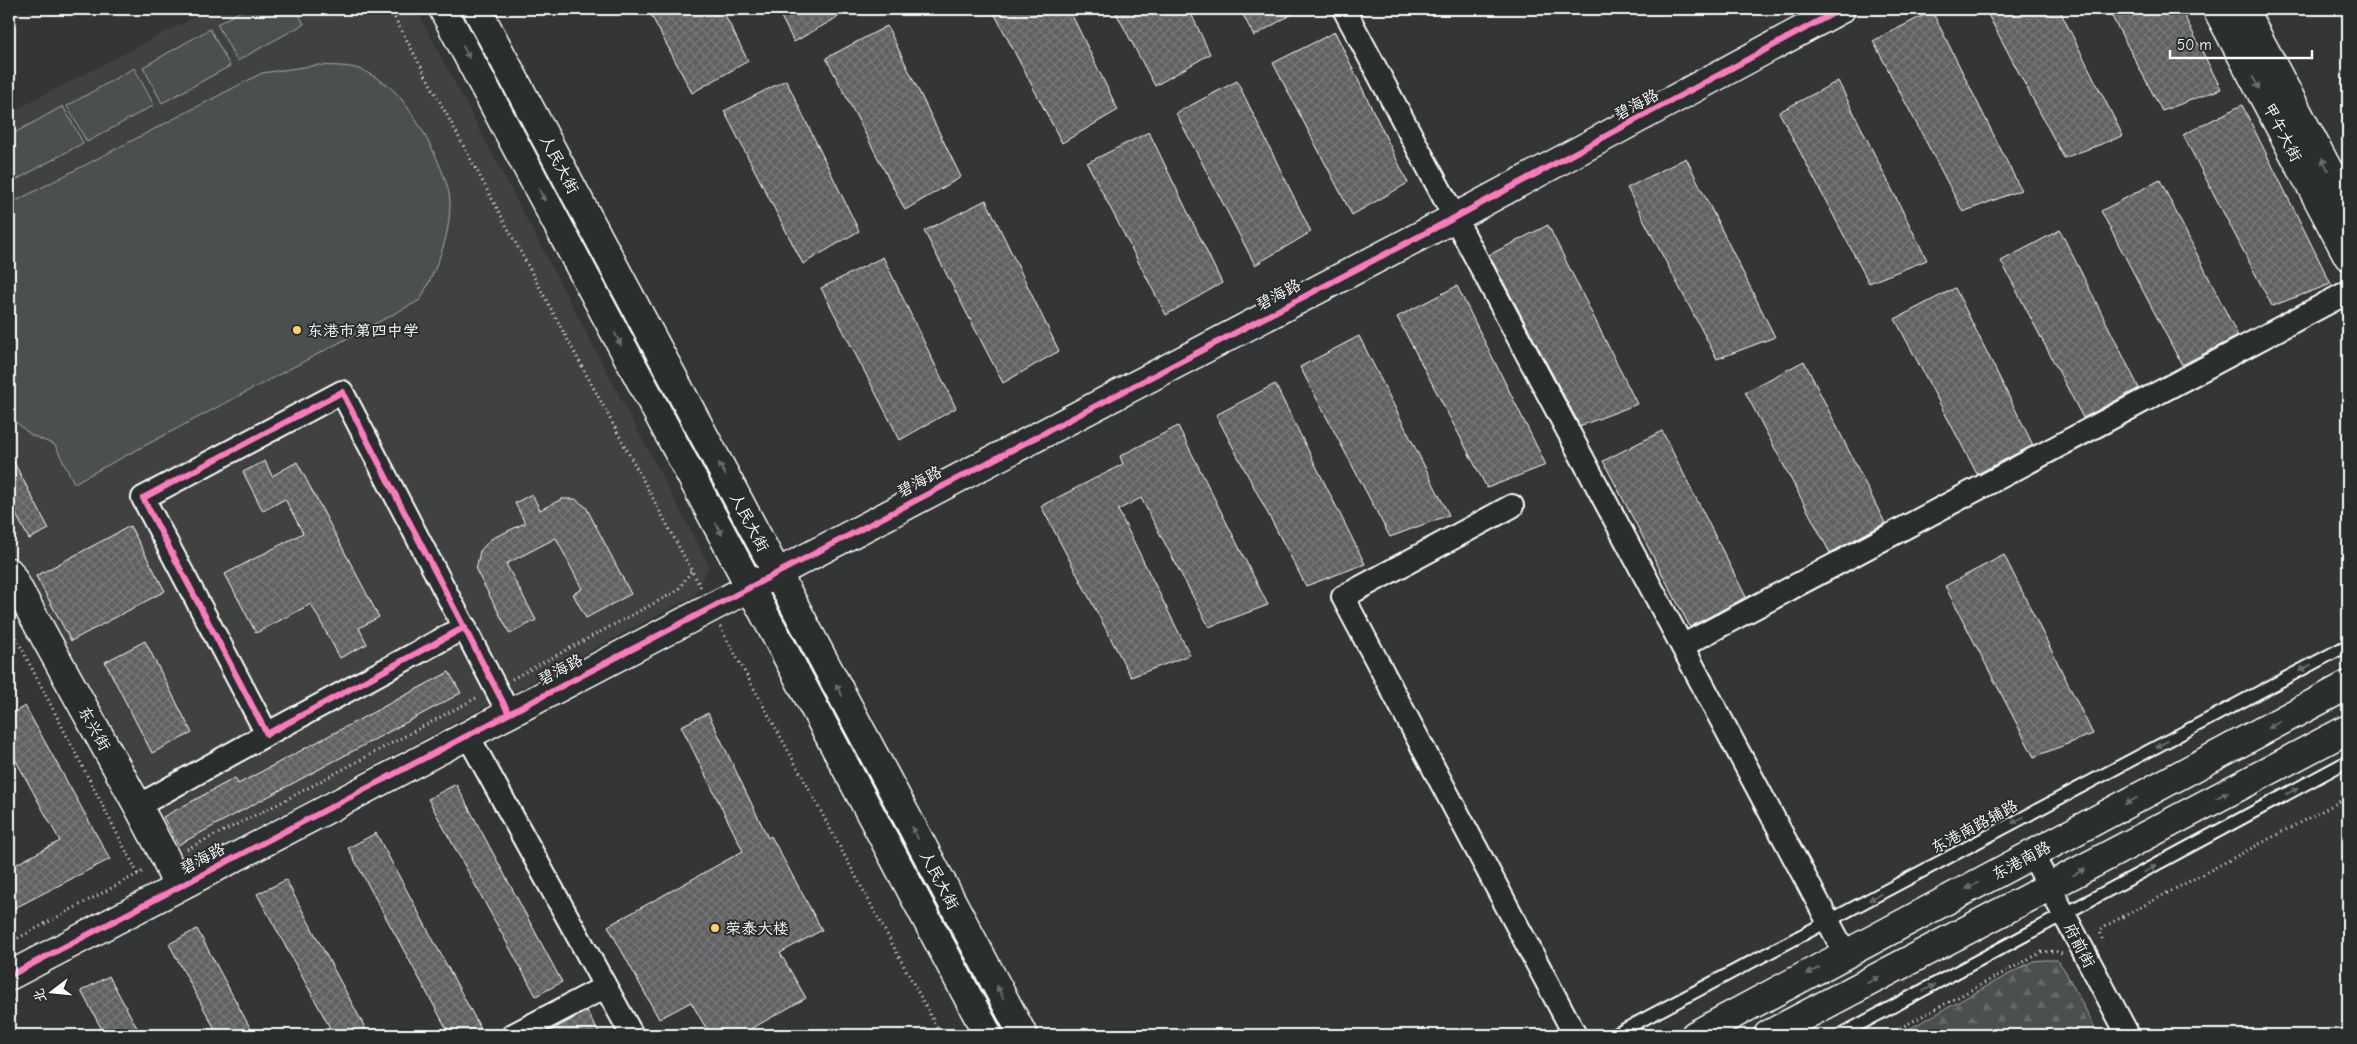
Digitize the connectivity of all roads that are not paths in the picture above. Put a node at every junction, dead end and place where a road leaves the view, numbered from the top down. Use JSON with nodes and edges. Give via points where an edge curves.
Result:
{"nodes":[{"id":1,"x":443,"y":9,"type":"edge"},
{"id":2,"x":477,"y":9,"type":"edge"},
{"id":3,"x":1344,"y":9,"type":"edge"},
{"id":4,"x":1841,"y":9,"type":"edge"},
{"id":5,"x":2217,"y":9,"type":"edge"},
{"id":6,"x":2243,"y":9,"type":"edge"},
{"id":7,"x":2348,"y":207,"type":"edge"},
{"id":8,"x":1456,"y":217,"type":"junction"},
{"id":9,"x":2348,"y":256,"type":"edge"},
{"id":10,"x":2348,"y":292,"type":"edge"},
{"id":11,"x":1512,"y":506,"type":"dead end"},
{"id":12,"x":776,"y":571,"type":"junction"},
{"id":13,"x":9,"y":572,"type":"edge"},
{"id":14,"x":749,"y":586,"type":"junction"},
{"id":15,"x":465,"y":627,"type":"junction"},
{"id":16,"x":2348,"y":645,"type":"edge"},
{"id":17,"x":1682,"y":646,"type":"junction"},
{"id":18,"x":2348,"y":685,"type":"edge"},
{"id":19,"x":508,"y":712,"type":"junction"},
{"id":20,"x":2348,"y":729,"type":"edge"},
{"id":21,"x":267,"y":734,"type":"junction"},
{"id":22,"x":467,"y":734,"type":"junction"},
{"id":23,"x":2348,"y":761,"type":"edge"},
{"id":24,"x":138,"y":806,"type":"junction"},
{"id":25,"x":2032,"y":854,"type":"junction"},
{"id":26,"x":177,"y":887,"type":"junction"},
{"id":27,"x":2050,"y":887,"type":"junction"},
{"id":28,"x":2065,"y":916,"type":"junction"},
{"id":29,"x":1828,"y":922,"type":"junction"},
{"id":30,"x":1845,"y":954,"type":"junction"},
{"id":31,"x":605,"y":986,"type":"junction"},
{"id":32,"x":13,"y":987,"type":"edge"},
{"id":33,"x":513,"y":1035,"type":"edge"},
{"id":34,"x":632,"y":1035,"type":"edge"},
{"id":35,"x":988,"y":1035,"type":"edge"},
{"id":36,"x":1022,"y":1035,"type":"edge"},
{"id":37,"x":1575,"y":1035,"type":"edge"},
{"id":38,"x":1614,"y":1035,"type":"edge"},
{"id":39,"x":1695,"y":1035,"type":"edge"},
{"id":40,"x":1768,"y":1035,"type":"edge"},
{"id":41,"x":1840,"y":1035,"type":"edge"},
{"id":42,"x":2128,"y":1035,"type":"edge"}],
"edges":[{"from":1,"to":14,"type":"main road","name":"人民大街","one_way":true},
{"from":12,"to":2,"type":"main road","name":"人民大街","one_way":true},
{"from":3,"to":8,"type":"street"},
{"from":4,"to":8,"type":"main road","name":"碧海路"},
{"from":5,"to":9,"type":"main road","name":"甲午大街","one_way":true},
{"from":7,"to":6,"type":"main road","name":"甲午大街","one_way":true},
{"from":8,"to":12,"type":"main road","name":"碧海路"},
{"from":8,"to":17,"type":"street"},
{"from":10,"to":17,"type":"street"},
{"from":11,"to":37,"type":"street","via":[[1343,597]]},
{"from":12,"to":14,"type":"main road","name":"碧海路"},
{"from":36,"to":12,"type":"main road","name":"人民大街","one_way":true},
{"from":13,"to":24,"type":"main road","name":"东兴街"},
{"from":14,"to":19,"type":"main road","name":"碧海路"},
{"from":14,"to":35,"type":"main road","name":"人民大街"},
{"from":15,"to":19,"type":"street"},
{"from":15,"to":21,"type":"street"},
{"from":15,"to":21,"type":"street","via":[[342,392],[143,498]]},
{"from":16,"to":29,"type":"lane","name":"东港南路辅路","one_way":true},
{"from":17,"to":29,"type":"street"},
{"from":18,"to":25,"type":"main road","name":"东港南路","one_way":true},
{"from":19,"to":22,"type":"main road","name":"碧海路"},
{"from":27,"to":20,"type":"main road","one_way":true},
{"from":21,"to":24,"type":"street"},
{"from":22,"to":26,"type":"main road","name":"碧海路"},
{"from":22,"to":31,"type":"street"},
{"from":28,"to":23,"type":"lane","one_way":true},
{"from":24,"to":26,"type":"main road","name":"东兴街"},
{"from":25,"to":27,"type":"street","name":"府前街"},
{"from":25,"to":30,"type":"main road","name":"东港南路","one_way":true},
{"from":26,"to":32,"type":"main road","name":"碧海路"},
{"from":27,"to":28,"type":"street","name":"府前街"},
{"from":40,"to":27,"type":"main road","one_way":true},
{"from":41,"to":28,"type":"lane","one_way":true},
{"from":28,"to":42,"type":"street","name":"府前街"},
{"from":29,"to":30,"type":"street"},
{"from":29,"to":38,"type":"lane","name":"东港南路辅路"},
{"from":30,"to":39,"type":"main road","name":"东港南路","one_way":true},
{"from":31,"to":33,"type":"street"},
{"from":31,"to":34,"type":"street"}]}
